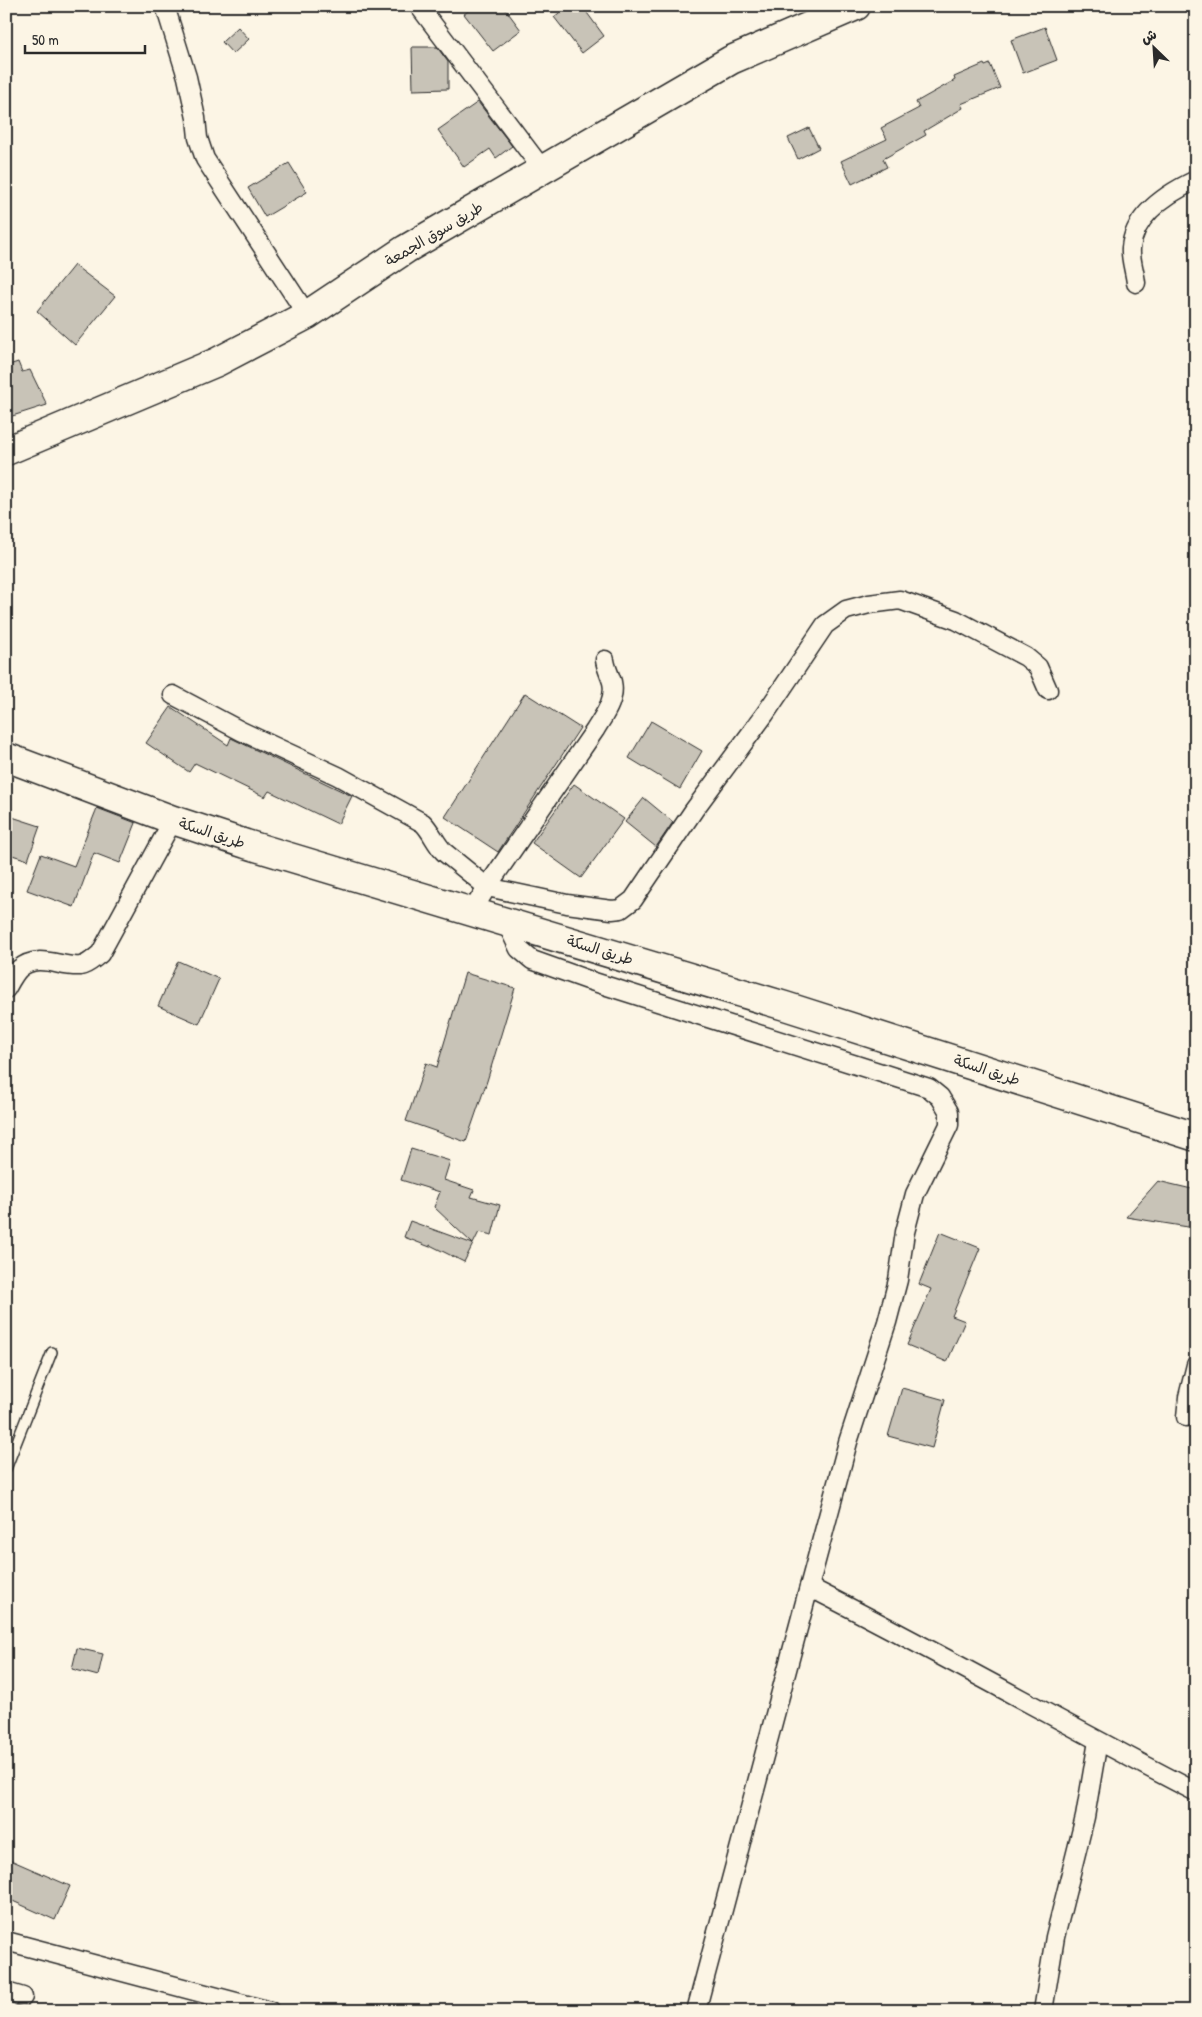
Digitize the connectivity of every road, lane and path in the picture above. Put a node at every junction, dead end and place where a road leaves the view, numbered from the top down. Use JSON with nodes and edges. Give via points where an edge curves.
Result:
{"nodes":[{"id":1,"x":165,"y":6,"type":"edge"},
{"id":2,"x":419,"y":6,"type":"edge"},
{"id":3,"x":856,"y":6,"type":"edge"},
{"id":4,"x":542,"y":170,"type":"junction"},
{"id":5,"x":1196,"y":180,"type":"edge"},
{"id":6,"x":1136,"y":283,"type":"dead end"},
{"id":7,"x":307,"y":315,"type":"junction"},
{"id":8,"x":6,"y":451,"type":"edge"},
{"id":9,"x":605,"y":660,"type":"dead end"},
{"id":10,"x":1048,"y":690,"type":"dead end"},
{"id":11,"x":173,"y":695,"type":"dead end"},
{"id":12,"x":6,"y":757,"type":"edge"},
{"id":13,"x":172,"y":820,"type":"junction"},
{"id":14,"x":487,"y":887,"type":"junction"},
{"id":15,"x":471,"y":913,"type":"junction"},
{"id":16,"x":506,"y":922,"type":"junction"},
{"id":17,"x":6,"y":989,"type":"edge"},
{"id":18,"x":1196,"y":1137,"type":"edge"},
{"id":19,"x":52,"y":1352,"type":"dead end"},
{"id":20,"x":1196,"y":1365,"type":"edge"},
{"id":21,"x":1186,"y":1417,"type":"dead end"},
{"id":22,"x":6,"y":1469,"type":"edge"},
{"id":23,"x":809,"y":1587,"type":"junction"},
{"id":24,"x":1098,"y":1741,"type":"junction"},
{"id":25,"x":1196,"y":1792,"type":"edge"},
{"id":26,"x":6,"y":1941,"type":"edge"},
{"id":27,"x":270,"y":2011,"type":"edge"},
{"id":28,"x":696,"y":2011,"type":"edge"},
{"id":29,"x":1043,"y":2011,"type":"edge"}],
"edges":[{"from":1,"to":7,"type":"street","via":[[205,159]]},
{"from":2,"to":4,"type":"street"},
{"from":3,"to":4,"type":"main road","name":"طريق سوق الجمعة","via":[[731,60]]},
{"from":4,"to":7,"type":"main road","name":"طريق سوق الجمعة","via":[[406,250]]},
{"from":5,"to":6,"type":"street","via":[[1142,218],[1131,248]]},
{"from":7,"to":8,"type":"main road","name":"طريق سوق الجمعة","via":[[217,362]]},
{"from":9,"to":14,"type":"street","via":[[613,696],[608,709]]},
{"from":10,"to":14,"type":"street","via":[[1038,667],[1026,657],[956,620],[900,600],[846,610],[825,625],[766,714],[694,810],[633,900],[620,909],[612,910]]},
{"from":11,"to":14,"type":"street","via":[[338,776],[423,823],[444,852]]},
{"from":12,"to":13,"type":"main road","name":"طريق السكة"},
{"from":13,"to":15,"type":"main road","name":"طريق السكة"},
{"from":13,"to":17,"type":"street","via":[[100,954],[80,966],[47,961],[28,963]]},
{"from":14,"to":15,"type":"street"},
{"from":15,"to":16,"type":"main road","name":"طريق السكة"},
{"from":16,"to":18,"type":"main road","name":"طريق السكة","via":[[785,1006]]},
{"from":16,"to":23,"type":"street","via":[[518,949],[532,960],[929,1088],[940,1097],[949,1112],[950,1125],[914,1194],[898,1280],[845,1450]]},
{"from":19,"to":22,"type":"lane"},
{"from":20,"to":21,"type":"street"},
{"from":23,"to":24,"type":"street"},
{"from":23,"to":28,"type":"street"},
{"from":24,"to":25,"type":"street"},
{"from":24,"to":29,"type":"street","via":[[1085,1816],[1055,1937]]},
{"from":26,"to":27,"type":"street"}]}
